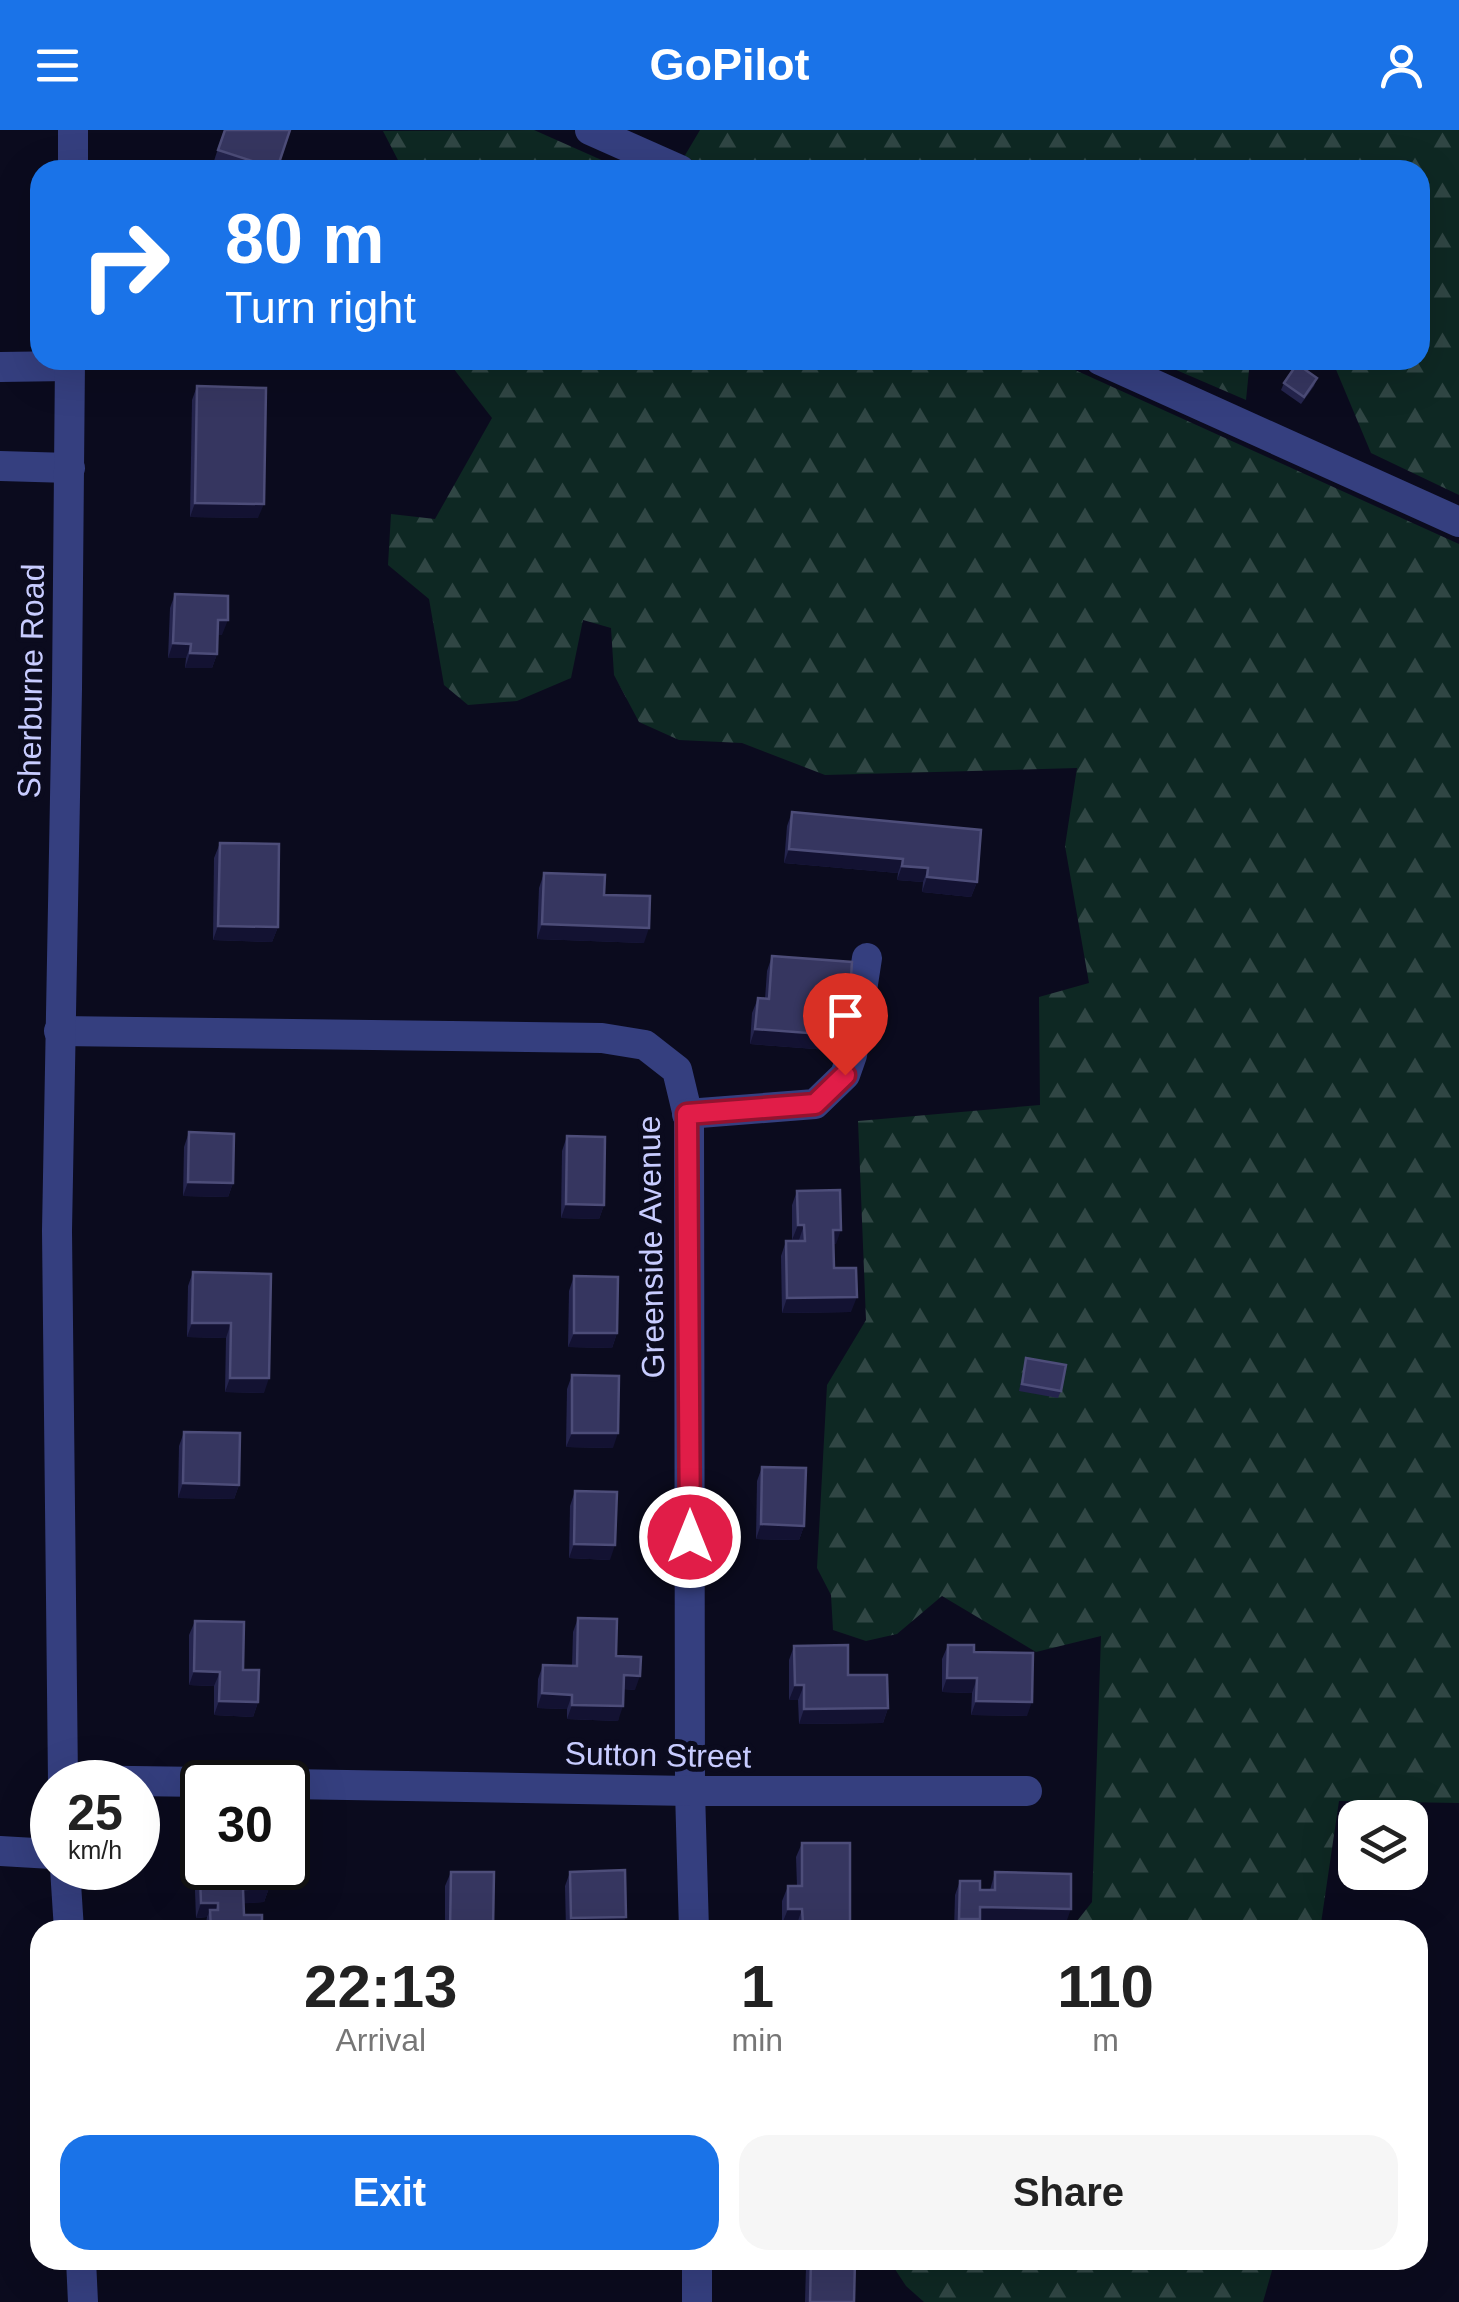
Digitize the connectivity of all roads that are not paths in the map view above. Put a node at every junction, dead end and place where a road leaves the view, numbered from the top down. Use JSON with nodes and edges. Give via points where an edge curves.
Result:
{"nodes":[{"id":1,"x":73,"y":130,"type":"edge"},
{"id":2,"x":590,"y":130,"type":"edge"},
{"id":3,"x":73,"y":160,"type":"edge"},
{"id":4,"x":658,"y":160,"type":"edge"},
{"id":5,"x":30,"y":366,"type":"edge"},
{"id":6,"x":0,"y":368,"type":"edge"},
{"id":7,"x":70,"y":370,"type":"edge"},
{"id":8,"x":1122,"y":370,"type":"edge"},
{"id":9,"x":0,"y":466,"type":"edge"},
{"id":10,"x":70,"y":468,"type":"junction"},
{"id":11,"x":1459,"y":522,"type":"edge"},
{"id":12,"x":867,"y":958,"type":"dead end"},
{"id":13,"x":59,"y":1032,"type":"junction"},
{"id":14,"x":687,"y":1114,"type":"junction"},
{"id":15,"x":63,"y":1760,"type":"edge"},
{"id":16,"x":310,"y":1784,"type":"edge"},
{"id":17,"x":690,"y":1791,"type":"junction"},
{"id":18,"x":1027,"y":1791,"type":"dead end"},
{"id":19,"x":0,"y":1851,"type":"edge"},
{"id":20,"x":30,"y":1853,"type":"edge"},
{"id":21,"x":67,"y":1890,"type":"edge"},
{"id":22,"x":69,"y":1920,"type":"edge"},
{"id":23,"x":694,"y":1920,"type":"edge"},
{"id":24,"x":81,"y":2270,"type":"edge"},
{"id":25,"x":697,"y":2270,"type":"edge"},
{"id":26,"x":82,"y":2302,"type":"edge"},
{"id":27,"x":697,"y":2302,"type":"edge"}],
"edges":[{"from":1,"to":3,"type":"street"},
{"from":2,"to":4,"type":"street"},
{"from":5,"to":6,"type":"street"},
{"from":7,"to":10,"type":"street","name":"Sherburne Road"},
{"from":8,"to":11,"type":"street"},
{"from":9,"to":10,"type":"street"},
{"from":10,"to":13,"type":"street","name":"Sherburne Road"},
{"from":12,"to":14,"type":"street","via":[[845,1075],[815,1104]]},
{"from":13,"to":14,"type":"street","name":"Greenside Avenue","via":[[602,1038],[645,1045],[677,1070]]},
{"from":13,"to":15,"type":"street","name":"Sherburne Road"},
{"from":14,"to":17,"type":"street","name":"Greenside Avenue"},
{"from":16,"to":17,"type":"street","name":"Sutton Street"},
{"from":17,"to":18,"type":"street","name":"Sutton Street"},
{"from":17,"to":23,"type":"street","name":"Greenside Avenue"},
{"from":19,"to":20,"type":"street"},
{"from":21,"to":22,"type":"street"},
{"from":24,"to":26,"type":"street"},
{"from":25,"to":27,"type":"street"}]}
